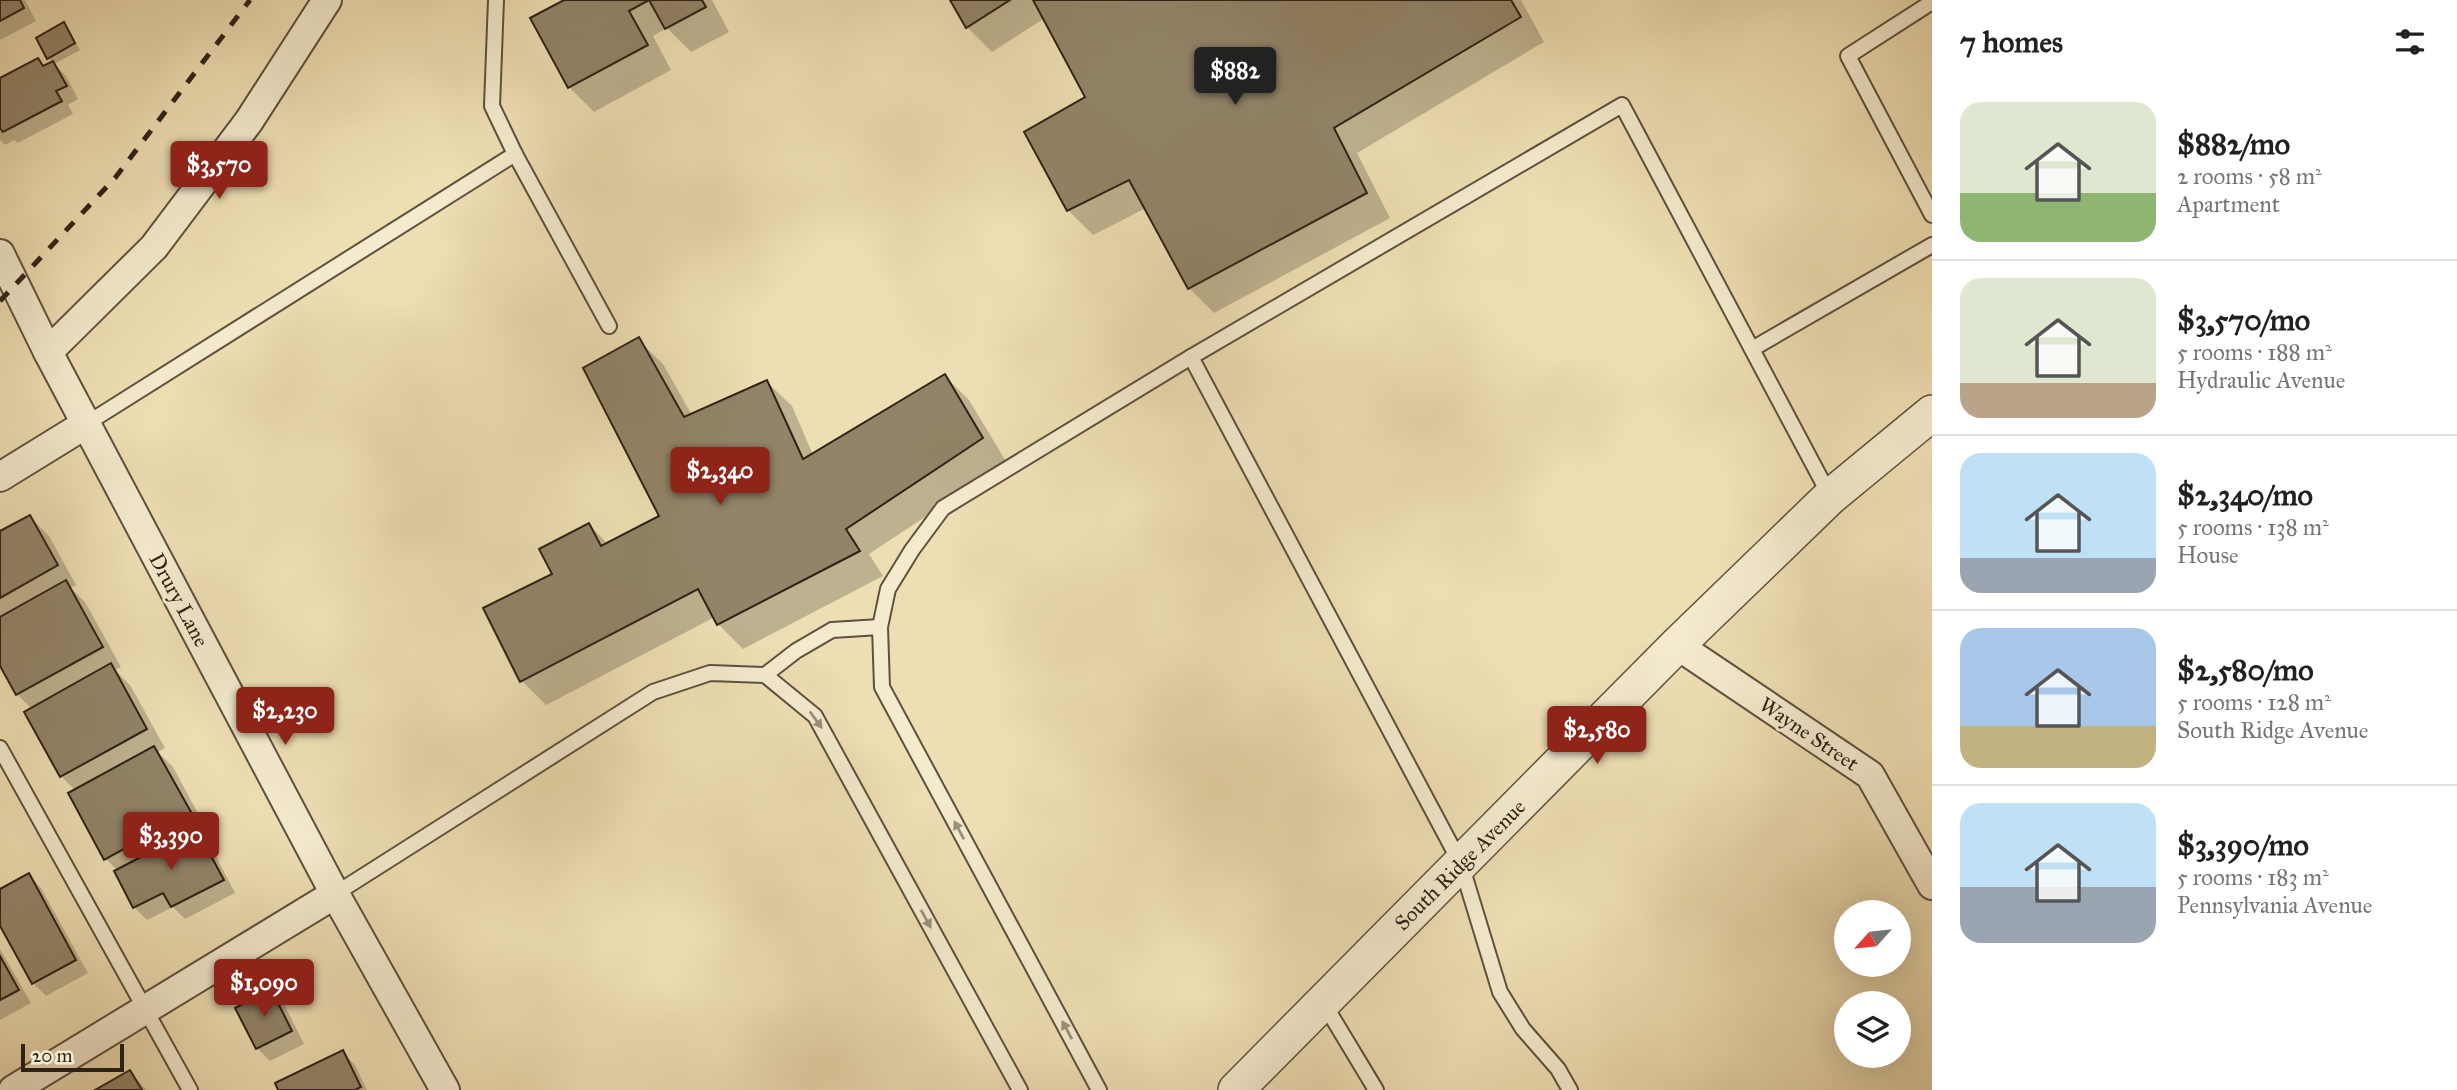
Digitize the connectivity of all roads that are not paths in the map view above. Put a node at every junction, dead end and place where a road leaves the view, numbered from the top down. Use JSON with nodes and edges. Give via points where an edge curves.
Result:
{"nodes":[{"id":1,"x":327,"y":0,"type":"edge"},
{"id":2,"x":496,"y":0,"type":"edge"},
{"id":3,"x":1932,"y":2,"type":"edge"},
{"id":4,"x":515,"y":154,"type":"junction"},
{"id":5,"x":1932,"y":215,"type":"edge"},
{"id":6,"x":1932,"y":245,"type":"edge"},
{"id":7,"x":0,"y":254,"type":"edge"},
{"id":8,"x":609,"y":326,"type":"dead end"},
{"id":9,"x":1752,"y":349,"type":"junction"},
{"id":10,"x":48,"y":352,"type":"junction"},
{"id":11,"x":1191,"y":357,"type":"junction"},
{"id":12,"x":1932,"y":413,"type":"edge"},
{"id":13,"x":86,"y":424,"type":"junction"},
{"id":14,"x":0,"y":477,"type":"edge"},
{"id":15,"x":1830,"y":497,"type":"junction"},
{"id":16,"x":880,"y":627,"type":"junction"},
{"id":17,"x":1677,"y":645,"type":"junction"},
{"id":18,"x":765,"y":675,"type":"junction"},
{"id":19,"x":0,"y":748,"type":"edge"},
{"id":20,"x":6,"y":772,"type":"edge"},
{"id":21,"x":1461,"y":864,"type":"junction"},
{"id":22,"x":1932,"y":885,"type":"edge"},
{"id":23,"x":335,"y":894,"type":"junction"},
{"id":24,"x":1323,"y":1002,"type":"junction"},
{"id":25,"x":145,"y":1010,"type":"junction"},
{"id":26,"x":13,"y":1090,"type":"edge"},
{"id":27,"x":190,"y":1090,"type":"edge"},
{"id":28,"x":445,"y":1090,"type":"edge"},
{"id":29,"x":1020,"y":1090,"type":"edge"},
{"id":30,"x":1099,"y":1090,"type":"edge"},
{"id":31,"x":1236,"y":1090,"type":"edge"},
{"id":32,"x":1376,"y":1090,"type":"edge"},
{"id":33,"x":1570,"y":1090,"type":"edge"}],
"edges":[{"from":1,"to":10,"type":"street","via":[[249,121],[154,247]]},
{"from":2,"to":4,"type":"lane","via":[[492,106]]},
{"from":3,"to":5,"type":"lane","via":[[1848,56]]},
{"from":4,"to":8,"type":"lane"},
{"from":4,"to":13,"type":"lane"},
{"from":6,"to":9,"type":"lane"},
{"from":7,"to":10,"type":"street","name":"Drury Lane"},
{"from":9,"to":11,"type":"lane","via":[[1622,105]]},
{"from":9,"to":15,"type":"lane"},
{"from":10,"to":13,"type":"street","name":"Drury Lane"},
{"from":11,"to":16,"type":"lane","via":[[943,508],[888,589]]},
{"from":11,"to":21,"type":"lane"},
{"from":12,"to":15,"type":"street","name":"South Ridge Avenue"},
{"from":13,"to":14,"type":"street"},
{"from":13,"to":23,"type":"street","name":"Drury Lane"},
{"from":15,"to":17,"type":"street","name":"South Ridge Avenue"},
{"from":16,"to":18,"type":"lane","via":[[832,630]]},
{"from":30,"to":16,"type":"lane","one_way":true,"via":[[882,687]]},
{"from":17,"to":21,"type":"street","name":"South Ridge Avenue"},
{"from":17,"to":22,"type":"street","name":"Wayne Street","via":[[1870,775]]},
{"from":18,"to":23,"type":"lane","via":[[710,673],[653,692]]},
{"from":18,"to":29,"type":"lane","one_way":true,"via":[[816,716]]},
{"from":19,"to":20,"type":"lane"},
{"from":20,"to":25,"type":"lane"},
{"from":21,"to":24,"type":"street","name":"South Ridge Avenue"},
{"from":21,"to":33,"type":"lane","via":[[1500,992]]},
{"from":23,"to":25,"type":"street"},
{"from":23,"to":28,"type":"street","name":"Drury Lane"},
{"from":24,"to":31,"type":"street","name":"South Ridge Avenue"},
{"from":24,"to":32,"type":"lane"},
{"from":25,"to":26,"type":"street"},
{"from":25,"to":27,"type":"lane"}]}
